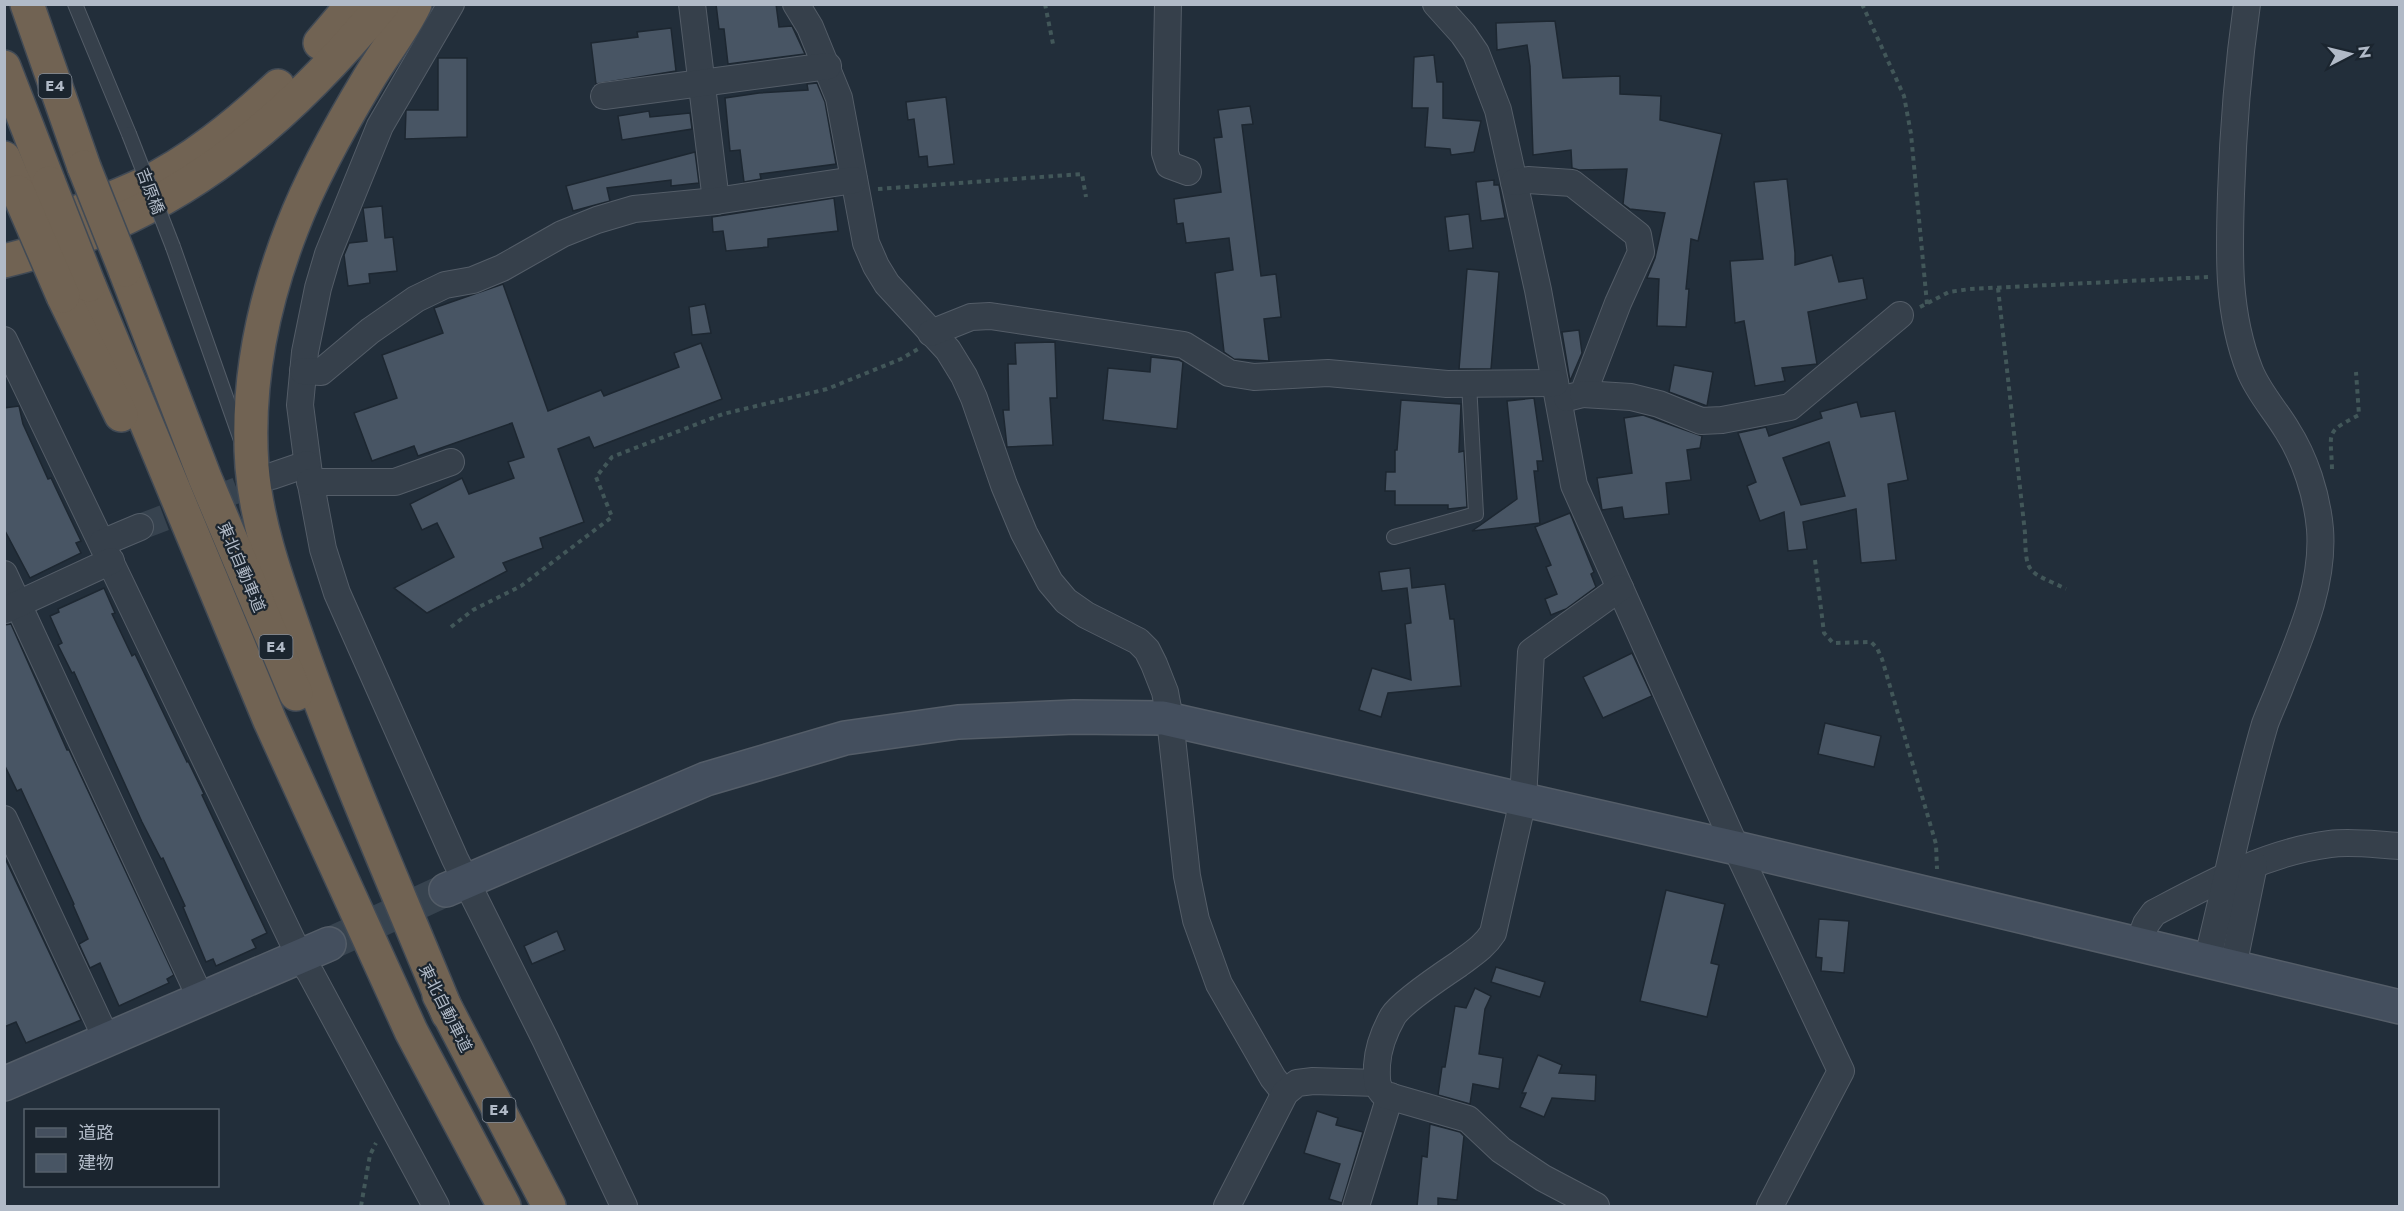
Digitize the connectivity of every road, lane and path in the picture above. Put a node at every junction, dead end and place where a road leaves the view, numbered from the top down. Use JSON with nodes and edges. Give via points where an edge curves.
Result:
{"nodes":[{"id":1,"x":27,"y":4,"type":"edge"},
{"id":2,"x":75,"y":4,"type":"edge"},
{"id":3,"x":353,"y":4,"type":"edge"},
{"id":4,"x":383,"y":4,"type":"edge"},
{"id":5,"x":415,"y":4,"type":"edge"},
{"id":6,"x":451,"y":4,"type":"edge"},
{"id":7,"x":692,"y":4,"type":"edge"},
{"id":8,"x":796,"y":4,"type":"edge"},
{"id":9,"x":1045,"y":4,"type":"edge"},
{"id":10,"x":1168,"y":4,"type":"edge"},
{"id":11,"x":1436,"y":4,"type":"edge"},
{"id":12,"x":1862,"y":4,"type":"edge"},
{"id":13,"x":2247,"y":4,"type":"edge"},
{"id":14,"x":1053,"y":44,"type":"dead end"},
{"id":15,"x":828,"y":66,"type":"junction"},
{"id":16,"x":4,"y":67,"type":"edge"},
{"id":17,"x":701,"y":84,"type":"junction"},
{"id":18,"x":604,"y":96,"type":"dead end"},
{"id":19,"x":4,"y":159,"type":"edge"},
{"id":20,"x":1188,"y":172,"type":"dead end"},
{"id":21,"x":1514,"y":182,"type":"junction"},
{"id":22,"x":856,"y":185,"type":"junction"},
{"id":23,"x":1086,"y":197,"type":"dead end"},
{"id":24,"x":716,"y":201,"type":"junction"},
{"id":25,"x":4,"y":238,"type":"edge"},
{"id":26,"x":4,"y":261,"type":"edge"},
{"id":27,"x":2230,"y":276,"type":"junction"},
{"id":28,"x":1998,"y":288,"type":"junction"},
{"id":29,"x":76,"y":291,"type":"junction"},
{"id":30,"x":1927,"y":304,"type":"junction"},
{"id":31,"x":1900,"y":315,"type":"joint"},
{"id":32,"x":934,"y":335,"type":"junction"},
{"id":33,"x":4,"y":340,"type":"edge"},
{"id":34,"x":303,"y":371,"type":"junction"},
{"id":35,"x":2356,"y":372,"type":"dead end"},
{"id":36,"x":1469,"y":383,"type":"junction"},
{"id":37,"x":1556,"y":392,"type":"junction"},
{"id":38,"x":1583,"y":394,"type":"junction"},
{"id":39,"x":451,"y":462,"type":"dead end"},
{"id":40,"x":2332,"y":470,"type":"dead end"},
{"id":41,"x":262,"y":472,"type":"junction"},
{"id":42,"x":309,"y":473,"type":"junction"},
{"id":43,"x":140,"y":527,"type":"tunnel mouth"},
{"id":44,"x":1394,"y":537,"type":"dead end"},
{"id":45,"x":106,"y":552,"type":"junction"},
{"id":46,"x":1815,"y":560,"type":"dead end"},
{"id":47,"x":4,"y":574,"type":"edge"},
{"id":48,"x":1620,"y":588,"type":"junction"},
{"id":49,"x":2066,"y":589,"type":"dead end"},
{"id":50,"x":11,"y":607,"type":"edge"},
{"id":51,"x":451,"y":627,"type":"dead end"},
{"id":52,"x":1170,"y":719,"type":"junction"},
{"id":53,"x":1523,"y":800,"type":"junction"},
{"id":54,"x":4,"y":819,"type":"edge"},
{"id":55,"x":2400,"y":846,"type":"edge"},
{"id":56,"x":1736,"y":848,"type":"junction"},
{"id":57,"x":2254,"y":865,"type":"junction"},
{"id":58,"x":2229,"y":874,"type":"junction"},
{"id":59,"x":456,"y":885,"type":"junction"},
{"id":60,"x":1938,"y":897,"type":"junction"},
{"id":61,"x":329,"y":944,"type":"tunnel mouth"},
{"id":62,"x":2138,"y":945,"type":"junction"},
{"id":63,"x":300,"y":957,"type":"junction"},
{"id":64,"x":2220,"y":964,"type":"junction"},
{"id":65,"x":201,"y":999,"type":"junction"},
{"id":66,"x":2400,"y":1007,"type":"edge"},
{"id":67,"x":448,"y":1014,"type":"junction"},
{"id":68,"x":107,"y":1040,"type":"junction"},
{"id":69,"x":7,"y":1077,"type":"edge"},
{"id":70,"x":1384,"y":1089,"type":"junction"},
{"id":71,"x":1285,"y":1093,"type":"junction"},
{"id":72,"x":388,"y":1118,"type":"junction"},
{"id":73,"x":361,"y":1206,"type":"edge"},
{"id":74,"x":436,"y":1206,"type":"edge"},
{"id":75,"x":504,"y":1206,"type":"edge"},
{"id":76,"x":549,"y":1206,"type":"edge"},
{"id":77,"x":624,"y":1206,"type":"edge"},
{"id":78,"x":1227,"y":1206,"type":"edge"},
{"id":79,"x":1356,"y":1206,"type":"edge"},
{"id":80,"x":1596,"y":1206,"type":"edge"},
{"id":81,"x":1770,"y":1206,"type":"edge"}],
"edges":[{"from":1,"to":67,"type":"highway","name":"東北自動車道","number":"E4","bridge":true,"via":[[84,167],[205,478],[302,709]]},
{"from":2,"to":41,"type":"lane","name":"吉原橋","bridge":true,"via":[[173,247],[232,419]]},
{"from":3,"to":25,"type":"highway","via":[[299,66],[205,147],[142,185],[21,235]]},
{"from":4,"to":26,"type":"highway","via":[[320,77],[218,165],[160,203],[47,251]]},
{"from":5,"to":41,"type":"highway","via":[[319,167],[292,228],[264,312],[252,391]]},
{"from":6,"to":34,"type":"street","via":[[380,126],[328,254]]},
{"from":7,"to":17,"type":"street"},
{"from":8,"to":15,"type":"street"},
{"from":9,"to":14,"type":"path"},
{"from":10,"to":20,"type":"street","via":[[1165,153],[1169,165]]},
{"from":11,"to":21,"type":"street","via":[[1476,53],[1498,110]]},
{"from":12,"to":30,"type":"path","via":[[1904,96]]},
{"from":13,"to":27,"type":"street","via":[[2232,161]]},
{"from":15,"to":17,"type":"street"},
{"from":15,"to":22,"type":"street","via":[[842,109]]},
{"from":16,"to":29,"type":"highway","name":"東北自動車道","number":"E4","bridge":true,"via":[[49,183]]},
{"from":17,"to":18,"type":"street"},
{"from":17,"to":24,"type":"street"},
{"from":19,"to":29,"type":"highway","bridge":true,"via":[[18,192]]},
{"from":21,"to":37,"type":"street"},
{"from":21,"to":38,"type":"street","via":[[1572,183],[1638,235],[1641,252]]},
{"from":22,"to":23,"type":"path","via":[[1082,174]]},
{"from":22,"to":24,"type":"street"},
{"from":22,"to":32,"type":"street","via":[[866,243],[876,266],[887,284]]},
{"from":24,"to":34,"type":"street","via":[[634,209],[571,231],[483,276],[445,285],[416,299],[321,372]]},
{"from":27,"to":28,"type":"path"},
{"from":27,"to":58,"type":"street","via":[[2238,335],[2250,372],[2288,430],[2304,463],[2320,529],[2319,570],[2312,602],[2266,720],[2240,815]]},
{"from":28,"to":30,"type":"path","via":[[1949,292]]},
{"from":28,"to":49,"type":"path","via":[[2026,564],[2032,572]]},
{"from":29,"to":75,"type":"highway","name":"東北自動車道","number":"E4","via":[[411,1031]]},
{"from":30,"to":31,"type":"path"},
{"from":31,"to":38,"type":"street","via":[[1791,407],[1701,421],[1641,399]]},
{"from":32,"to":36,"type":"street","via":[[971,317],[990,316],[1184,345],[1229,373],[1254,377],[1328,373]]},
{"from":32,"to":51,"type":"path","via":[[902,359],[827,389],[723,414],[612,457],[596,477],[612,517],[521,586],[473,610]]},
{"from":32,"to":52,"type":"street","via":[[948,350],[974,398],[1004,485],[1038,563],[1066,601],[1138,641],[1146,650],[1165,692]]},
{"from":33,"to":45,"type":"street"},
{"from":34,"to":42,"type":"street","via":[[300,405]]},
{"from":35,"to":40,"type":"path","via":[[2359,415],[2334,427]]},
{"from":36,"to":37,"type":"street"},
{"from":36,"to":44,"type":"lane","via":[[1476,514]]},
{"from":37,"to":38,"type":"street"},
{"from":37,"to":48,"type":"street","via":[[1574,485]]},
{"from":39,"to":42,"type":"street","via":[[395,483]]},
{"from":41,"to":42,"type":"street"},
{"from":41,"to":67,"type":"highway","via":[[260,518],[272,563],[315,688]]},
{"from":42,"to":59,"type":"street","via":[[323,549],[337,593]]},
{"from":43,"to":45,"type":"street"},
{"from":45,"to":50,"type":"street"},
{"from":45,"to":63,"type":"street"},
{"from":46,"to":60,"type":"path","via":[[1824,633],[1833,642],[1870,642],[1882,659],[1936,844]]},
{"from":47,"to":50,"type":"street"},
{"from":48,"to":53,"type":"street","via":[[1531,652]]},
{"from":48,"to":56,"type":"street"},
{"from":50,"to":65,"type":"street"},
{"from":52,"to":53,"type":"street"},
{"from":52,"to":59,"type":"street","via":[[1074,717],[958,722],[845,738],[706,779]]},
{"from":52,"to":71,"type":"street","via":[[1187,876],[1196,920],[1219,984]]},
{"from":53,"to":56,"type":"street"},
{"from":53,"to":70,"type":"street","via":[[1493,933],[1485,945],[1394,1015],[1378,1060]]},
{"from":54,"to":68,"type":"street"},
{"from":55,"to":57,"type":"street","via":[[2333,843]]},
{"from":56,"to":60,"type":"street"},
{"from":56,"to":81,"type":"street","via":[[1841,1071]]},
{"from":57,"to":58,"type":"street"},
{"from":57,"to":64,"type":"street"},
{"from":58,"to":62,"type":"street","via":[[2154,913]]},
{"from":58,"to":64,"type":"street"},
{"from":59,"to":77,"type":"street","via":[[545,1039]]},
{"from":60,"to":62,"type":"street"},
{"from":61,"to":63,"type":"street"},
{"from":62,"to":64,"type":"street"},
{"from":63,"to":65,"type":"street"},
{"from":63,"to":72,"type":"street"},
{"from":64,"to":66,"type":"street"},
{"from":65,"to":68,"type":"street"},
{"from":67,"to":76,"type":"highway","name":"東北自動車道","number":"E4"},
{"from":68,"to":69,"type":"street"},
{"from":70,"to":71,"type":"street","via":[[1305,1082]]},
{"from":70,"to":79,"type":"street"},
{"from":70,"to":80,"type":"street","via":[[1462,1116],[1526,1167]]},
{"from":71,"to":78,"type":"street"},
{"from":72,"to":73,"type":"path","via":[[370,1155]]},
{"from":72,"to":74,"type":"street"}]}
